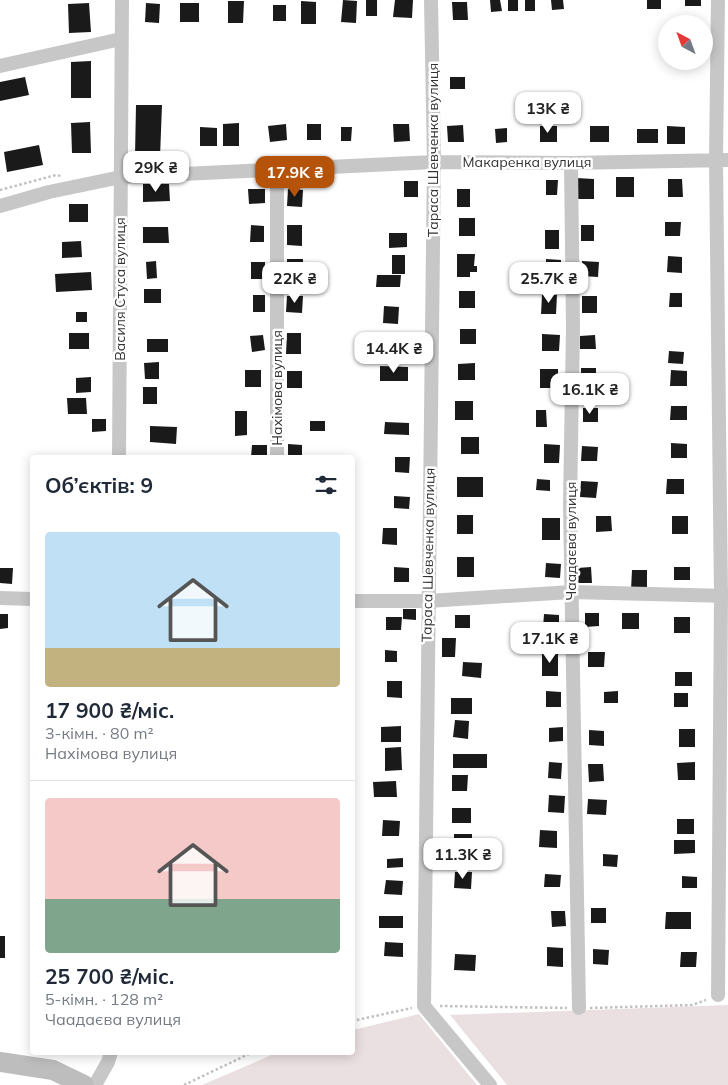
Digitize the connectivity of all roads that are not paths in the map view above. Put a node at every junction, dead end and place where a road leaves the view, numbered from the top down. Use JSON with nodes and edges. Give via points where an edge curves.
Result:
{"nodes":[{"id":1,"x":122,"y":0,"type":"edge"},
{"id":2,"x":431,"y":0,"type":"edge"},
{"id":3,"x":718,"y":0,"type":"edge"},
{"id":4,"x":121,"y":38,"type":"junction"},
{"id":5,"x":0,"y":66,"type":"edge"},
{"id":6,"x":722,"y":160,"type":"edge"},
{"id":7,"x":434,"y":162,"type":"junction"},
{"id":8,"x":571,"y":163,"type":"junction"},
{"id":9,"x":277,"y":168,"type":"junction"},
{"id":10,"x":121,"y":177,"type":"junction"},
{"id":11,"x":0,"y":206,"type":"edge"},
{"id":12,"x":119,"y":455,"type":"edge"},
{"id":13,"x":277,"y":455,"type":"edge"},
{"id":14,"x":571,"y":592,"type":"junction"},
{"id":15,"x":724,"y":596,"type":"edge"},
{"id":16,"x":0,"y":598,"type":"edge"},
{"id":17,"x":30,"y":598,"type":"edge"},
{"id":18,"x":355,"y":601,"type":"edge"},
{"id":19,"x":428,"y":601,"type":"junction"},
{"id":20,"x":718,"y":995,"type":"dead end"},
{"id":21,"x":579,"y":1008,"type":"dead end"},
{"id":22,"x":110,"y":1055,"type":"edge"},
{"id":23,"x":0,"y":1062,"type":"edge"},
{"id":24,"x":84,"y":1085,"type":"edge"},
{"id":25,"x":95,"y":1085,"type":"edge"},
{"id":26,"x":490,"y":1085,"type":"edge"}],
"edges":[{"from":1,"to":4,"type":"street","name":"Василя Стуса вулиця"},
{"from":2,"to":7,"type":"street","name":"Тараса Шевченка вулиця"},
{"from":3,"to":6,"type":"street"},
{"from":4,"to":5,"type":"street"},
{"from":4,"to":10,"type":"street","name":"Василя Стуса вулиця"},
{"from":6,"to":8,"type":"street","name":"Макаренка вулиця"},
{"from":6,"to":15,"type":"street"},
{"from":7,"to":8,"type":"street","name":"Макаренка вулиця"},
{"from":7,"to":9,"type":"street","name":"Макаренка вулиця"},
{"from":7,"to":19,"type":"street","name":"Тараса Шевченка вулиця"},
{"from":8,"to":14,"type":"street","name":"Чаадаєва вулиця"},
{"from":9,"to":10,"type":"street","name":"Макаренка вулиця"},
{"from":9,"to":13,"type":"street","name":"Нахімова вулиця"},
{"from":10,"to":11,"type":"street","name":"Макаренка вулиця"},
{"from":10,"to":12,"type":"street","name":"Василя Стуса вулиця"},
{"from":14,"to":15,"type":"street"},
{"from":14,"to":19,"type":"street"},
{"from":14,"to":21,"type":"street","name":"Чаадаєва вулиця"},
{"from":15,"to":20,"type":"street"},
{"from":16,"to":17,"type":"street"},
{"from":18,"to":19,"type":"street"},
{"from":19,"to":26,"type":"street","name":"Тараса Шевченка вулиця","via":[[424,1006]]},
{"from":22,"to":25,"type":"street"},
{"from":23,"to":24,"type":"main road","via":[[52,1070]]}]}
